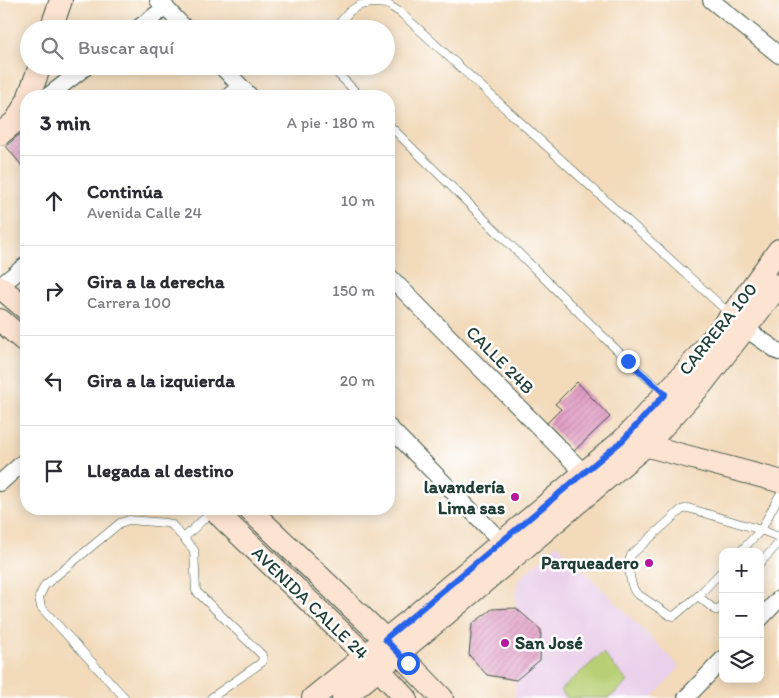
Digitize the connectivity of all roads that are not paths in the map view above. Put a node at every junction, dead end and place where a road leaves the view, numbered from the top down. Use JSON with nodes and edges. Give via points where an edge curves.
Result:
{"nodes":[{"id":1,"x":61,"y":0,"type":"edge"},
{"id":2,"x":713,"y":1,"type":"edge"},
{"id":3,"x":162,"y":4,"type":"edge"},
{"id":4,"x":54,"y":20,"type":"edge"},
{"id":5,"x":146,"y":20,"type":"edge"},
{"id":6,"x":177,"y":20,"type":"edge"},
{"id":7,"x":342,"y":20,"type":"edge"},
{"id":8,"x":779,"y":55,"type":"edge"},
{"id":9,"x":37,"y":75,"type":"edge"},
{"id":10,"x":75,"y":75,"type":"edge"},
{"id":11,"x":227,"y":75,"type":"edge"},
{"id":12,"x":339,"y":75,"type":"edge"},
{"id":13,"x":32,"y":90,"type":"edge"},
{"id":14,"x":56,"y":90,"type":"edge"},
{"id":15,"x":238,"y":90,"type":"edge"},
{"id":16,"x":354,"y":90,"type":"edge"},
{"id":17,"x":395,"y":131,"type":"edge"},
{"id":18,"x":779,"y":250,"type":"edge"},
{"id":19,"x":20,"y":269,"type":"edge"},
{"id":20,"x":395,"y":282,"type":"edge"},
{"id":21,"x":779,"y":285,"type":"edge"},
{"id":22,"x":0,"y":287,"type":"edge"},
{"id":23,"x":20,"y":304,"type":"edge"},
{"id":24,"x":0,"y":320,"type":"edge"},
{"id":25,"x":739,"y":323,"type":"junction"},
{"id":26,"x":20,"y":337,"type":"edge"},
{"id":27,"x":779,"y":352,"type":"edge"},
{"id":28,"x":665,"y":394,"type":"junction"},
{"id":29,"x":395,"y":433,"type":"edge"},
{"id":30,"x":623,"y":440,"type":"junction"},
{"id":31,"x":646,"y":445,"type":"junction"},
{"id":32,"x":20,"y":464,"type":"edge"},
{"id":33,"x":583,"y":472,"type":"junction"},
{"id":34,"x":3,"y":475,"type":"edge"},
{"id":35,"x":779,"y":481,"type":"edge"},
{"id":36,"x":779,"y":496,"type":"edge"},
{"id":37,"x":207,"y":515,"type":"edge"},
{"id":38,"x":219,"y":515,"type":"edge"},
{"id":39,"x":255,"y":515,"type":"edge"},
{"id":40,"x":761,"y":530,"type":"junction"},
{"id":41,"x":779,"y":537,"type":"edge"},
{"id":42,"x":184,"y":538,"type":"junction"},
{"id":43,"x":502,"y":542,"type":"junction"},
{"id":44,"x":779,"y":543,"type":"edge"},
{"id":45,"x":744,"y":548,"type":"edge"},
{"id":46,"x":764,"y":560,"type":"edge"},
{"id":47,"x":719,"y":574,"type":"edge"},
{"id":48,"x":698,"y":596,"type":"junction"},
{"id":49,"x":779,"y":599,"type":"edge"},
{"id":50,"x":719,"y":609,"type":"edge"},
{"id":51,"x":764,"y":615,"type":"edge"},
{"id":52,"x":392,"y":646,"type":"junction"},
{"id":53,"x":372,"y":662,"type":"junction"},
{"id":54,"x":719,"y":663,"type":"edge"},
{"id":55,"x":125,"y":698,"type":"edge"},
{"id":56,"x":211,"y":698,"type":"edge"},
{"id":57,"x":312,"y":698,"type":"edge"},
{"id":58,"x":343,"y":698,"type":"edge"},
{"id":59,"x":406,"y":698,"type":"edge"},
{"id":60,"x":442,"y":698,"type":"edge"},
{"id":61,"x":686,"y":698,"type":"edge"}],
"edges":[{"from":1,"to":4,"type":"main road"},
{"from":2,"to":8,"type":"street"},
{"from":3,"to":5,"type":"street"},
{"from":3,"to":6,"type":"street"},
{"from":7,"to":25,"type":"lane","via":[[360,5],[373,3],[387,4],[401,13]]},
{"from":9,"to":13,"type":"main road"},
{"from":10,"to":14,"type":"street"},
{"from":11,"to":15,"type":"street"},
{"from":12,"to":16,"type":"lane"},
{"from":17,"to":28,"type":"lane"},
{"from":18,"to":25,"type":"main road","name":"CARRERA 100"},
{"from":19,"to":22,"type":"street"},
{"from":20,"to":33,"type":"street","name":"CALLE 24B"},
{"from":21,"to":25,"type":"main road","name":"CARRERA 100"},
{"from":22,"to":23,"type":"main road"},
{"from":24,"to":26,"type":"main road"},
{"from":25,"to":27,"type":"street"},
{"from":25,"to":28,"type":"main road","name":"CARRERA 100"},
{"from":25,"to":31,"type":"main road","name":"CARRERA 100","via":[[702,384]]},
{"from":28,"to":30,"type":"main road","name":"CARRERA 100"},
{"from":29,"to":43,"type":"street"},
{"from":30,"to":31,"type":"main road"},
{"from":30,"to":33,"type":"main road","name":"CARRERA 100"},
{"from":31,"to":35,"type":"main road"},
{"from":31,"to":52,"type":"main road","name":"CARRERA 100"},
{"from":32,"to":34,"type":"street"},
{"from":33,"to":43,"type":"main road","name":"CARRERA 100"},
{"from":36,"to":40,"type":"lane"},
{"from":37,"to":42,"type":"lane"},
{"from":38,"to":53,"type":"main road","name":"AVENIDA CALLE 24"},
{"from":39,"to":52,"type":"main road","name":"AVENIDA CALLE 24"},
{"from":40,"to":41,"type":"lane"},
{"from":40,"to":45,"type":"lane"},
{"from":40,"to":48,"type":"lane","via":[[684,508],[631,555],[629,564],[633,589],[669,615],[674,616]]},
{"from":42,"to":55,"type":"lane","via":[[168,523],[125,521],[44,585],[41,591],[41,608]]},
{"from":42,"to":56,"type":"lane","via":[[194,550],[196,591],[263,659]]},
{"from":43,"to":52,"type":"main road","name":"CARRERA 100"},
{"from":44,"to":46,"type":"lane"},
{"from":47,"to":48,"type":"lane"},
{"from":48,"to":50,"type":"lane","via":[[715,610]]},
{"from":49,"to":51,"type":"street"},
{"from":52,"to":53,"type":"main road","name":"CARRERA 100"},
{"from":52,"to":60,"type":"main road","name":"AVENIDA CALLE 24"},
{"from":53,"to":57,"type":"main road","name":"CARRERA 100"},
{"from":53,"to":58,"type":"main road","name":"CARRERA 100"},
{"from":53,"to":59,"type":"main road","name":"AVENIDA CALLE 24"},
{"from":54,"to":61,"type":"street"}]}
